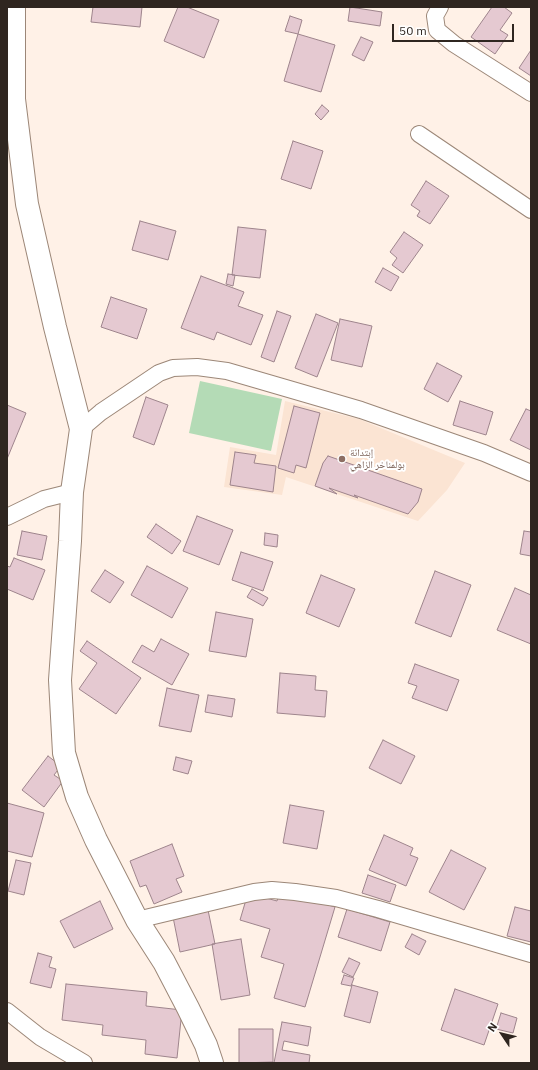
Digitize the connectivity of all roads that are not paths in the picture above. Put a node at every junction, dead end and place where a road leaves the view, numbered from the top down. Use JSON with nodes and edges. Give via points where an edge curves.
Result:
{"nodes":[{"id":1,"x":14,"y":7,"type":"edge"},
{"id":2,"x":440,"y":7,"type":"edge"},
{"id":3,"x":531,"y":93,"type":"edge"},
{"id":4,"x":10,"y":99,"type":"edge"},
{"id":5,"x":419,"y":134,"type":"dead end"},
{"id":6,"x":531,"y":210,"type":"edge"},
{"id":7,"x":80,"y":429,"type":"junction"},
{"id":8,"x":531,"y":473,"type":"edge"},
{"id":9,"x":72,"y":492,"type":"junction"},
{"id":10,"x":7,"y":517,"type":"edge"},
{"id":11,"x":137,"y":920,"type":"junction"},
{"id":12,"x":531,"y":954,"type":"edge"},
{"id":13,"x":7,"y":1011,"type":"edge"},
{"id":14,"x":84,"y":1063,"type":"edge"},
{"id":15,"x":212,"y":1063,"type":"edge"}],
"edges":[{"from":1,"to":4,"type":"street"},
{"from":2,"to":3,"type":"street","via":[[435,16],[437,30],[454,44]]},
{"from":4,"to":7,"type":"street","via":[[28,204]]},
{"from":5,"to":6,"type":"street"},
{"from":7,"to":8,"type":"street","via":[[159,373],[173,368],[197,367],[228,371],[361,410],[484,453]]},
{"from":7,"to":9,"type":"street"},
{"from":9,"to":10,"type":"street","via":[[44,499]]},
{"from":9,"to":11,"type":"street","via":[[60,680],[64,753],[77,797]]},
{"from":11,"to":12,"type":"street","via":[[272,890],[336,898]]},
{"from":11,"to":15,"type":"street","via":[[164,962],[206,1044]]},
{"from":13,"to":14,"type":"street","via":[[40,1037]]}]}
